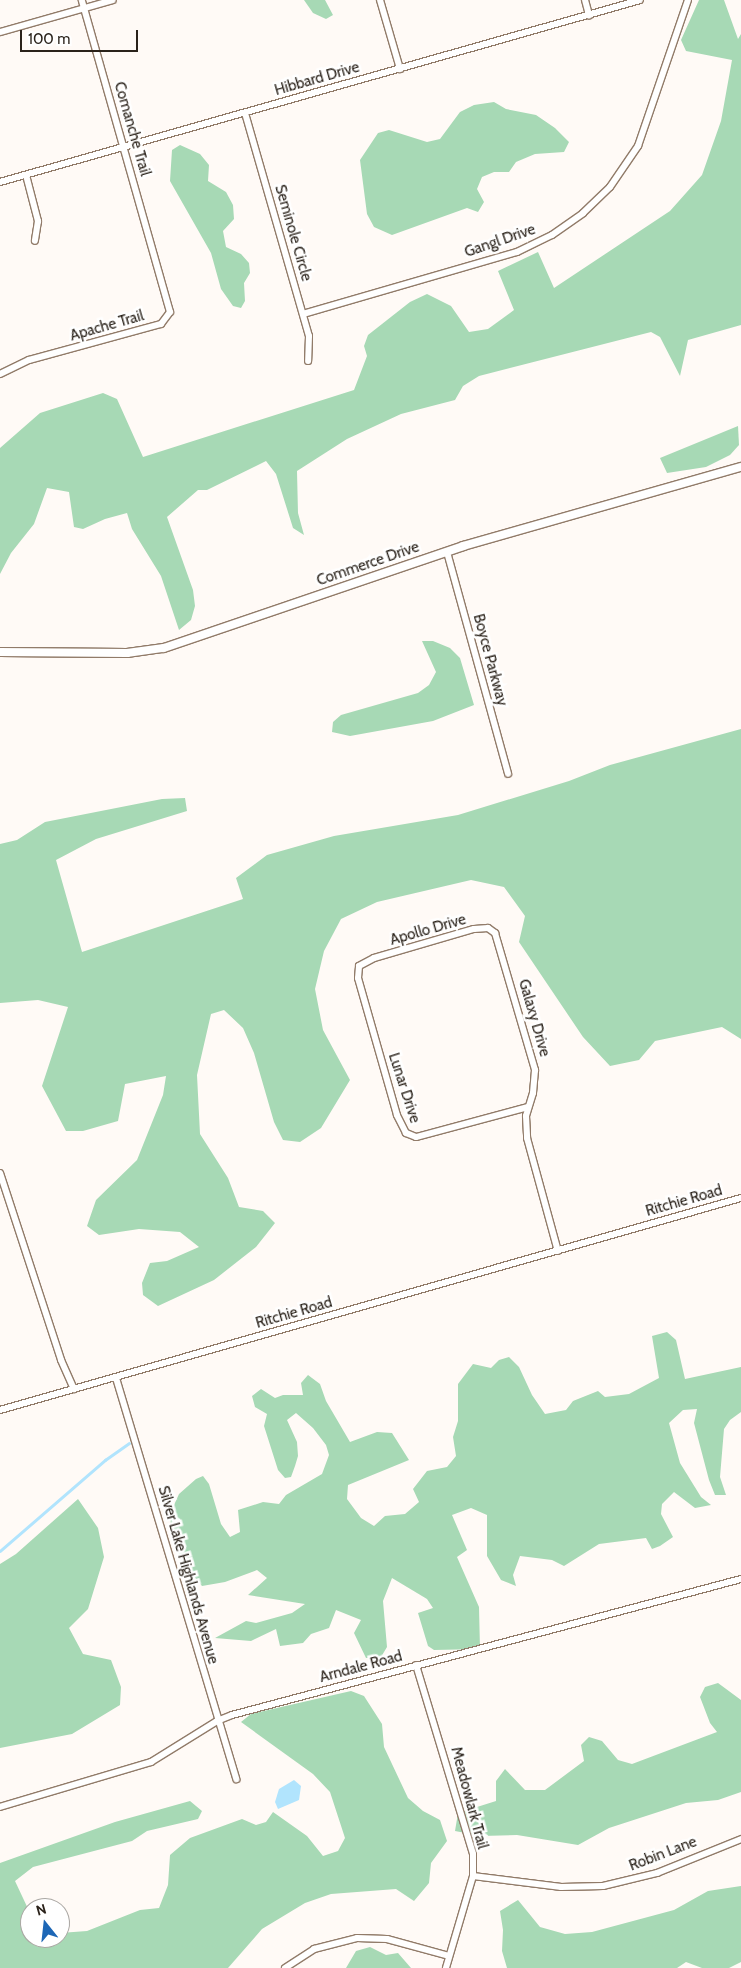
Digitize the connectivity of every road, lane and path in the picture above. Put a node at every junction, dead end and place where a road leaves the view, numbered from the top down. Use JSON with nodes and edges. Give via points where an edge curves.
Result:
{"nodes":[{"id":1,"x":82,"y":0,"type":"edge"},
{"id":2,"x":113,"y":0,"type":"edge"},
{"id":3,"x":380,"y":0,"type":"edge"},
{"id":4,"x":585,"y":0,"type":"edge"},
{"id":5,"x":640,"y":0,"type":"edge"},
{"id":6,"x":688,"y":0,"type":"edge"},
{"id":7,"x":84,"y":8,"type":"junction"},
{"id":8,"x":589,"y":15,"type":"junction"},
{"id":9,"x":0,"y":32,"type":"edge"},
{"id":10,"x":400,"y":69,"type":"junction"},
{"id":11,"x":245,"y":112,"type":"junction"},
{"id":12,"x":124,"y":147,"type":"junction"},
{"id":13,"x":26,"y":175,"type":"junction"},
{"id":14,"x":0,"y":182,"type":"edge"},
{"id":15,"x":35,"y":241,"type":"dead end"},
{"id":16,"x":158,"y":265,"type":"joint"},
{"id":17,"x":303,"y":314,"type":"junction"},
{"id":18,"x":308,"y":361,"type":"dead end"},
{"id":19,"x":0,"y":374,"type":"edge"},
{"id":20,"x":741,"y":467,"type":"edge"},
{"id":21,"x":447,"y":552,"type":"junction"},
{"id":22,"x":0,"y":652,"type":"edge"},
{"id":23,"x":508,"y":774,"type":"dead end"},
{"id":24,"x":498,"y":939,"type":"joint"},
{"id":25,"x":361,"y":964,"type":"joint"},
{"id":26,"x":528,"y":1108,"type":"junction"},
{"id":27,"x":0,"y":1173,"type":"edge"},
{"id":28,"x":741,"y":1198,"type":"edge"},
{"id":29,"x":558,"y":1251,"type":"junction"},
{"id":30,"x":116,"y":1378,"type":"junction"},
{"id":31,"x":74,"y":1389,"type":"junction"},
{"id":32,"x":0,"y":1410,"type":"edge"},
{"id":33,"x":741,"y":1579,"type":"edge"},
{"id":34,"x":416,"y":1665,"type":"junction"},
{"id":35,"x":217,"y":1720,"type":"junction"},
{"id":36,"x":236,"y":1779,"type":"dead end"},
{"id":37,"x":0,"y":1807,"type":"edge"},
{"id":38,"x":741,"y":1839,"type":"edge"},
{"id":39,"x":473,"y":1876,"type":"junction"},
{"id":40,"x":449,"y":1956,"type":"junction"},
{"id":41,"x":285,"y":1968,"type":"edge"},
{"id":42,"x":446,"y":1968,"type":"edge"}],
"edges":[{"from":1,"to":7,"type":"street","name":"Comanche Trail"},
{"from":2,"to":7,"type":"street"},
{"from":3,"to":10,"type":"street"},
{"from":4,"to":8,"type":"street"},
{"from":5,"to":8,"type":"street","name":"Hibbard Drive"},
{"from":6,"to":17,"type":"street","name":"Gangl Drive","via":[[638,146],[610,187],[583,213],[552,235],[517,252]]},
{"from":7,"to":9,"type":"street"},
{"from":7,"to":12,"type":"street","name":"Comanche Trail"},
{"from":8,"to":10,"type":"street","name":"Hibbard Drive"},
{"from":10,"to":11,"type":"street","name":"Hibbard Drive"},
{"from":11,"to":12,"type":"street","name":"Hibbard Drive"},
{"from":11,"to":17,"type":"street","name":"Seminole Circle"},
{"from":12,"to":13,"type":"street","name":"Hibbard Drive"},
{"from":12,"to":16,"type":"street","name":"Comanche Trail"},
{"from":13,"to":14,"type":"street","name":"Hibbard Drive"},
{"from":13,"to":15,"type":"street","via":[[38,221]]},
{"from":16,"to":19,"type":"street","name":"Apache Trail","via":[[170,309],[165,322],[29,360]]},
{"from":17,"to":18,"type":"street","name":"Seminole Circle","via":[[310,349]]},
{"from":20,"to":21,"type":"street","name":"Commerce Drive"},
{"from":21,"to":22,"type":"street","name":"Commerce Drive","via":[[154,650],[112,654]]},
{"from":21,"to":23,"type":"street","name":"Boyce Parkway"},
{"from":24,"to":25,"type":"street","name":"Apollo Drive","via":[[488,928],[474,929]]},
{"from":24,"to":26,"type":"street","name":"Galaxy Drive","via":[[535,1070],[534,1093]]},
{"from":25,"to":26,"type":"street","name":"Lunar Drive","via":[[358,978],[402,1130],[416,1137]]},
{"from":26,"to":29,"type":"street","name":"Galaxy Drive","via":[[528,1144]]},
{"from":27,"to":31,"type":"street","via":[[61,1360]]},
{"from":28,"to":29,"type":"street","name":"Ritchie Road"},
{"from":29,"to":30,"type":"street","name":"Ritchie Road"},
{"from":30,"to":31,"type":"street","name":"Ritchie Road"},
{"from":30,"to":35,"type":"street","name":"Silver Lake Highlands Avenue"},
{"from":31,"to":32,"type":"street","name":"Ritchie Road"},
{"from":33,"to":34,"type":"street","name":"Arndale Road"},
{"from":34,"to":35,"type":"street","name":"Arndale Road"},
{"from":34,"to":39,"type":"street","name":"Meadowlark Trail","via":[[469,1832]]},
{"from":35,"to":36,"type":"street","name":"Silver Lake Highlands Avenue"},
{"from":35,"to":37,"type":"street","name":"Arndale Road","via":[[151,1762]]},
{"from":38,"to":39,"type":"street","name":"Robin Lane","via":[[656,1873],[603,1886],[561,1887]]},
{"from":39,"to":40,"type":"street","name":"Meadowlark Trail"},
{"from":40,"to":41,"type":"street","via":[[387,1939],[357,1938],[314,1949]]},
{"from":40,"to":42,"type":"street","name":"Meadowlark Trail"}]}
